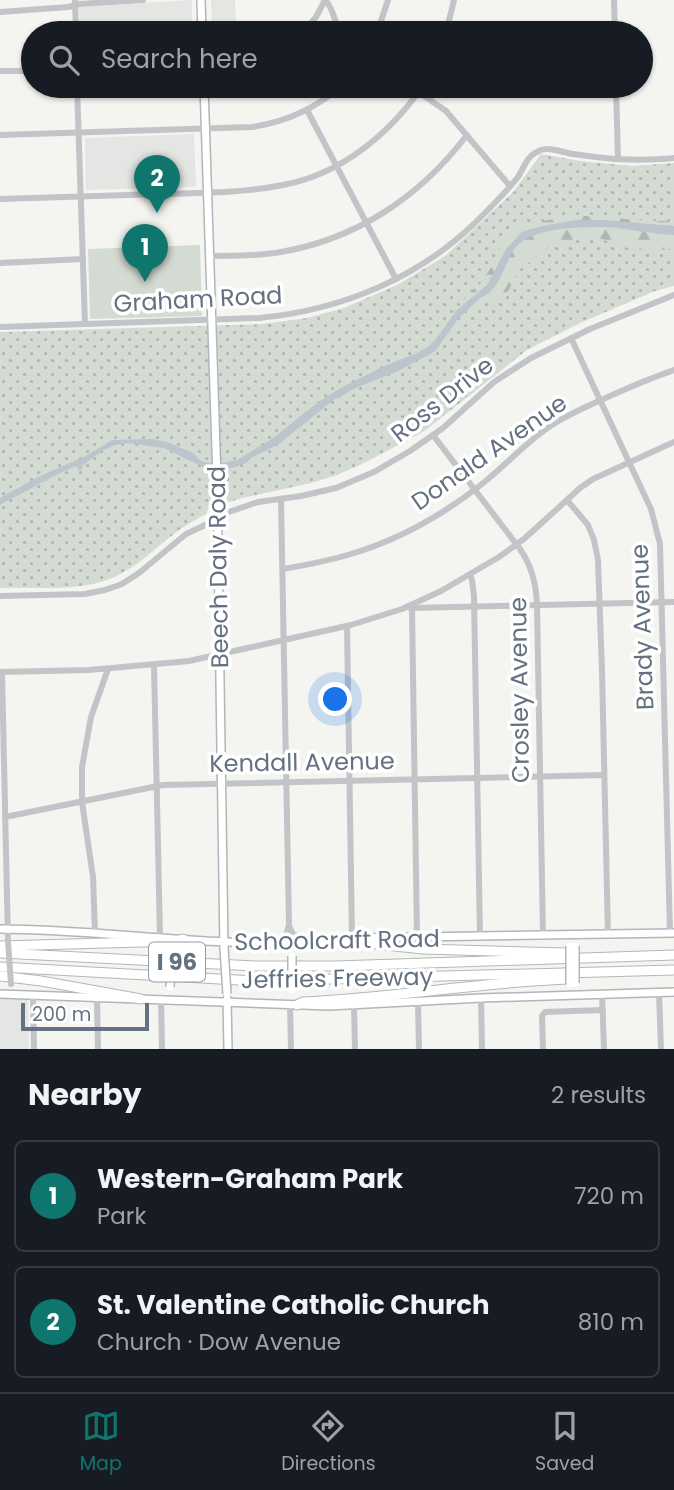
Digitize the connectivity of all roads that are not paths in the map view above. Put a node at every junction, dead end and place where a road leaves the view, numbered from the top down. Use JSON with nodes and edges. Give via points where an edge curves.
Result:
{"nodes":[{"id":1,"x":143,"y":0,"type":"edge"},
{"id":2,"x":201,"y":0,"type":"edge"},
{"id":3,"x":325,"y":0,"type":"edge"},
{"id":4,"x":388,"y":0,"type":"edge"},
{"id":5,"x":454,"y":0,"type":"edge"},
{"id":6,"x":614,"y":0,"type":"edge"},
{"id":7,"x":75,"y":2,"type":"edge"},
{"id":8,"x":0,"y":12,"type":"edge"},
{"id":9,"x":76,"y":21,"type":"edge"},
{"id":10,"x":202,"y":21,"type":"edge"},
{"id":11,"x":313,"y":21,"type":"edge"},
{"id":12,"x":334,"y":21,"type":"edge"},
{"id":13,"x":381,"y":21,"type":"edge"},
{"id":14,"x":449,"y":21,"type":"edge"},
{"id":15,"x":615,"y":21,"type":"edge"},
{"id":16,"x":0,"y":71,"type":"edge"},
{"id":17,"x":21,"y":71,"type":"edge"},
{"id":18,"x":78,"y":98,"type":"edge"},
{"id":19,"x":205,"y":98,"type":"edge"},
{"id":20,"x":326,"y":98,"type":"edge"},
{"id":21,"x":414,"y":98,"type":"edge"},
{"id":22,"x":432,"y":98,"type":"edge"},
{"id":23,"x":616,"y":98,"type":"edge"},
{"id":24,"x":307,"y":110,"type":"junction"},
{"id":25,"x":206,"y":129,"type":"junction"},
{"id":26,"x":79,"y":133,"type":"junction"},
{"id":27,"x":0,"y":135,"type":"edge"},
{"id":28,"x":467,"y":135,"type":"junction"},
{"id":29,"x":674,"y":158,"type":"edge"},
{"id":30,"x":618,"y":159,"type":"junction"},
{"id":31,"x":337,"y":165,"type":"junction"},
{"id":32,"x":510,"y":186,"type":"junction"},
{"id":33,"x":208,"y":192,"type":"junction"},
{"id":34,"x":81,"y":197,"type":"junction"},
{"id":35,"x":0,"y":199,"type":"edge"},
{"id":36,"x":366,"y":222,"type":"junction"},
{"id":37,"x":210,"y":256,"type":"junction"},
{"id":38,"x":83,"y":259,"type":"junction"},
{"id":39,"x":0,"y":262,"type":"edge"},
{"id":40,"x":396,"y":279,"type":"junction"},
{"id":41,"x":674,"y":295,"type":"edge"},
{"id":42,"x":212,"y":320,"type":"junction"},
{"id":43,"x":85,"y":324,"type":"junction"},
{"id":44,"x":0,"y":327,"type":"edge"},
{"id":45,"x":571,"y":338,"type":"junction"},
{"id":46,"x":674,"y":370,"type":"edge"},
{"id":47,"x":599,"y":401,"type":"junction"},
{"id":48,"x":433,"y":435,"type":"junction"},
{"id":49,"x":674,"y":442,"type":"edge"},
{"id":50,"x":628,"y":462,"type":"junction"},
{"id":51,"x":474,"y":490,"type":"junction"},
{"id":52,"x":281,"y":499,"type":"junction"},
{"id":53,"x":567,"y":500,"type":"junction"},
{"id":54,"x":218,"y":519,"type":"junction"},
{"id":55,"x":516,"y":545,"type":"junction"},
{"id":56,"x":283,"y":569,"type":"junction"},
{"id":57,"x":470,"y":575,"type":"junction"},
{"id":58,"x":0,"y":596,"type":"edge"},
{"id":59,"x":663,"y":602,"type":"junction"},
{"id":60,"x":674,"y":602,"type":"edge"},
{"id":61,"x":600,"y":604,"type":"junction"},
{"id":62,"x":537,"y":605,"type":"junction"},
{"id":63,"x":474,"y":607,"type":"junction"},
{"id":64,"x":412,"y":608,"type":"junction"},
{"id":65,"x":402,"y":609,"type":"junction"},
{"id":66,"x":347,"y":626,"type":"junction"},
{"id":67,"x":284,"y":641,"type":"junction"},
{"id":68,"x":219,"y":654,"type":"junction"},
{"id":69,"x":154,"y":665,"type":"junction"},
{"id":70,"x":108,"y":669,"type":"junction"},
{"id":71,"x":1,"y":672,"type":"edge"},
{"id":72,"x":604,"y":775,"type":"junction"},
{"id":73,"x":540,"y":776,"type":"junction"},
{"id":74,"x":477,"y":778,"type":"junction"},
{"id":75,"x":414,"y":779,"type":"junction"},
{"id":76,"x":350,"y":780,"type":"junction"},
{"id":77,"x":286,"y":782,"type":"junction"},
{"id":78,"x":221,"y":783,"type":"junction"},
{"id":79,"x":157,"y":786,"type":"junction"},
{"id":80,"x":82,"y":802,"type":"junction"},
{"id":81,"x":5,"y":817,"type":"junction"},
{"id":82,"x":289,"y":925,"type":"junction"},
{"id":83,"x":4,"y":929,"type":"edge"},
{"id":84,"x":95,"y":932,"type":"junction"},
{"id":85,"x":672,"y":933,"type":"edge"},
{"id":86,"x":608,"y":934,"type":"junction"},
{"id":87,"x":563,"y":935,"type":"junction"},
{"id":88,"x":582,"y":935,"type":"junction"},
{"id":89,"x":543,"y":936,"type":"junction"},
{"id":90,"x":160,"y":937,"type":"junction"},
{"id":91,"x":480,"y":937,"type":"junction"},
{"id":92,"x":352,"y":938,"type":"junction"},
{"id":93,"x":417,"y":938,"type":"junction"},
{"id":94,"x":187,"y":939,"type":"junction"},
{"id":95,"x":308,"y":940,"type":"junction"},
{"id":96,"x":319,"y":940,"type":"junction"},
{"id":97,"x":278,"y":942,"type":"junction"},
{"id":98,"x":4,"y":943,"type":"edge"},
{"id":99,"x":224,"y":945,"type":"junction"},
{"id":100,"x":572,"y":946,"type":"junction"},
{"id":101,"x":0,"y":953,"type":"edge"},
{"id":102,"x":674,"y":955,"type":"edge"},
{"id":103,"x":0,"y":967,"type":"edge"},
{"id":104,"x":674,"y":970,"type":"edge"},
{"id":105,"x":615,"y":972,"type":"junction"},
{"id":106,"x":0,"y":976,"type":"edge"},
{"id":107,"x":573,"y":983,"type":"junction"},
{"id":108,"x":659,"y":992,"type":"junction"},
{"id":109,"x":674,"y":992,"type":"edge"},
{"id":110,"x":0,"y":994,"type":"edge"},
{"id":111,"x":11,"y":994,"type":"junction"},
{"id":112,"x":603,"y":994,"type":"junction"},
{"id":113,"x":33,"y":995,"type":"junction"},
{"id":114,"x":585,"y":995,"type":"junction"},
{"id":115,"x":559,"y":996,"type":"junction"},
{"id":116,"x":97,"y":998,"type":"junction"},
{"id":117,"x":227,"y":998,"type":"junction"},
{"id":118,"x":481,"y":998,"type":"junction"},
{"id":119,"x":141,"y":999,"type":"junction"},
{"id":120,"x":161,"y":999,"type":"junction"},
{"id":121,"x":180,"y":1000,"type":"junction"},
{"id":122,"x":418,"y":1002,"type":"junction"},
{"id":123,"x":291,"y":1005,"type":"junction"},
{"id":124,"x":354,"y":1006,"type":"junction"},
{"id":125,"x":603,"y":1010,"type":"junction"},
{"id":126,"x":34,"y":1049,"type":"edge"},
{"id":127,"x":98,"y":1049,"type":"edge"},
{"id":128,"x":162,"y":1049,"type":"edge"},
{"id":129,"x":228,"y":1049,"type":"edge"},
{"id":130,"x":291,"y":1049,"type":"edge"},
{"id":131,"x":355,"y":1049,"type":"edge"},
{"id":132,"x":419,"y":1049,"type":"edge"},
{"id":133,"x":482,"y":1049,"type":"edge"},
{"id":134,"x":543,"y":1049,"type":"edge"},
{"id":135,"x":604,"y":1049,"type":"edge"},
{"id":136,"x":661,"y":1049,"type":"edge"}],
"edges":[{"from":1,"to":7,"type":"street"},
{"from":2,"to":10,"type":"main road"},
{"from":3,"to":11,"type":"street"},
{"from":3,"to":12,"type":"street"},
{"from":4,"to":13,"type":"street"},
{"from":5,"to":14,"type":"street"},
{"from":6,"to":15,"type":"street"},
{"from":7,"to":8,"type":"street","via":[[68,7]]},
{"from":7,"to":9,"type":"street"},
{"from":16,"to":17,"type":"street"},
{"from":18,"to":26,"type":"street"},
{"from":19,"to":25,"type":"main road","name":"Beech Daly Road"},
{"from":20,"to":24,"type":"street"},
{"from":21,"to":31,"type":"street","via":[[383,134]]},
{"from":22,"to":28,"type":"street"},
{"from":23,"to":30,"type":"street"},
{"from":24,"to":25,"type":"street","via":[[265,125]]},
{"from":24,"to":31,"type":"street"},
{"from":25,"to":26,"type":"street"},
{"from":25,"to":33,"type":"main road","name":"Beech Daly Road"},
{"from":26,"to":27,"type":"street"},
{"from":26,"to":34,"type":"street"},
{"from":28,"to":32,"type":"street"},
{"from":28,"to":36,"type":"street","via":[[414,192]]},
{"from":29,"to":30,"type":"street","name":"Graham Road"},
{"from":30,"to":32,"type":"street","name":"Graham Road","via":[[541,150],[531,156]]},
{"from":31,"to":33,"type":"street","via":[[284,185]]},
{"from":31,"to":36,"type":"street"},
{"from":32,"to":40,"type":"street","name":"Graham Road","via":[[469,228]]},
{"from":33,"to":34,"type":"street"},
{"from":33,"to":37,"type":"main road","name":"Beech Daly Road"},
{"from":34,"to":35,"type":"street"},
{"from":34,"to":38,"type":"street"},
{"from":36,"to":37,"type":"street","via":[[304,247]]},
{"from":36,"to":40,"type":"street"},
{"from":37,"to":42,"type":"main road","name":"Beech Daly Road"},
{"from":38,"to":39,"type":"street"},
{"from":38,"to":43,"type":"street"},
{"from":40,"to":42,"type":"street","name":"Graham Road","via":[[312,311]]},
{"from":41,"to":45,"type":"street","name":"Ross Drive"},
{"from":42,"to":43,"type":"street","name":"Graham Road"},
{"from":42,"to":54,"type":"main road","name":"Beech Daly Road"},
{"from":43,"to":44,"type":"street","name":"Graham Road"},
{"from":45,"to":47,"type":"street","name":"Brady Avenue"},
{"from":45,"to":48,"type":"street","name":"Ross Drive","via":[[501,377]]},
{"from":46,"to":47,"type":"street","name":"Donald Avenue"},
{"from":47,"to":50,"type":"street","name":"Brady Avenue"},
{"from":47,"to":51,"type":"street","name":"Donald Avenue","via":[[546,429]]},
{"from":48,"to":51,"type":"street","name":"Crosley Avenue"},
{"from":48,"to":52,"type":"street","name":"Ross Drive","via":[[392,462],[349,482]]},
{"from":49,"to":50,"type":"street"},
{"from":50,"to":53,"type":"street","via":[[593,479]]},
{"from":50,"to":59,"type":"street","name":"Brady Avenue","via":[[658,533]]},
{"from":51,"to":55,"type":"street","name":"Crosley Avenue"},
{"from":51,"to":56,"type":"street","name":"Donald Avenue","via":[[377,545]]},
{"from":52,"to":54,"type":"street","name":"Ross Drive","via":[[258,502]]},
{"from":52,"to":56,"type":"street"},
{"from":53,"to":55,"type":"street"},
{"from":53,"to":61,"type":"street","via":[[586,520],[594,540]]},
{"from":54,"to":58,"type":"street","name":"Ross Drive","via":[[186,534],[134,577],[114,587],[92,593]]},
{"from":54,"to":68,"type":"main road","name":"Beech Daly Road"},
{"from":55,"to":57,"type":"street"},
{"from":55,"to":62,"type":"street","name":"Crosley Avenue","via":[[532,571]]},
{"from":56,"to":67,"type":"street"},
{"from":57,"to":63,"type":"street"},
{"from":57,"to":65,"type":"street"},
{"from":59,"to":60,"type":"street"},
{"from":59,"to":61,"type":"street"},
{"from":59,"to":85,"type":"street","name":"Brady Avenue"},
{"from":61,"to":62,"type":"street"},
{"from":61,"to":72,"type":"street"},
{"from":62,"to":63,"type":"street"},
{"from":62,"to":73,"type":"street","name":"Crosley Avenue"},
{"from":63,"to":64,"type":"street"},
{"from":63,"to":74,"type":"street"},
{"from":64,"to":65,"type":"street"},
{"from":64,"to":75,"type":"street"},
{"from":65,"to":66,"type":"street"},
{"from":66,"to":67,"type":"street"},
{"from":66,"to":76,"type":"street"},
{"from":67,"to":68,"type":"street"},
{"from":67,"to":77,"type":"street"},
{"from":68,"to":69,"type":"street"},
{"from":68,"to":78,"type":"main road","name":"Beech Daly Road"},
{"from":69,"to":70,"type":"street"},
{"from":69,"to":79,"type":"street"},
{"from":70,"to":71,"type":"street"},
{"from":70,"to":80,"type":"street","via":[[86,735]]},
{"from":71,"to":81,"type":"street"},
{"from":72,"to":73,"type":"street","name":"Kendall Avenue"},
{"from":72,"to":86,"type":"street"},
{"from":73,"to":74,"type":"street","name":"Kendall Avenue"},
{"from":73,"to":89,"type":"street","name":"Crosley Avenue"},
{"from":74,"to":75,"type":"street","name":"Kendall Avenue"},
{"from":74,"to":91,"type":"street"},
{"from":75,"to":76,"type":"street","name":"Kendall Avenue"},
{"from":75,"to":93,"type":"street"},
{"from":76,"to":77,"type":"street","name":"Kendall Avenue"},
{"from":76,"to":92,"type":"street"},
{"from":77,"to":78,"type":"street","name":"Kendall Avenue"},
{"from":77,"to":82,"type":"street"},
{"from":78,"to":79,"type":"street","name":"Kendall Avenue"},
{"from":78,"to":99,"type":"main road","name":"Beech Daly Road"},
{"from":79,"to":80,"type":"street","name":"Kendall Avenue"},
{"from":79,"to":90,"type":"street"},
{"from":80,"to":81,"type":"street","name":"Kendall Avenue"},
{"from":80,"to":84,"type":"street"},
{"from":81,"to":83,"type":"street"},
{"from":82,"to":95,"type":"street","via":[[292,934]]},
{"from":82,"to":97,"type":"street"},
{"from":83,"to":84,"type":"main road","name":"Schoolcraft Road"},
{"from":83,"to":98,"type":"street"},
{"from":84,"to":90,"type":"main road","name":"Schoolcraft Road"},
{"from":85,"to":86,"type":"main road","name":"Schoolcraft Road"},
{"from":86,"to":88,"type":"main road","name":"Schoolcraft Road"},
{"from":87,"to":88,"type":"main road","name":"Schoolcraft Road"},
{"from":87,"to":89,"type":"main road","name":"Schoolcraft Road"},
{"from":87,"to":100,"type":"main road"},
{"from":88,"to":100,"type":"main road"},
{"from":89,"to":91,"type":"main road","name":"Schoolcraft Road"},
{"from":90,"to":94,"type":"main road","name":"Schoolcraft Road"},
{"from":91,"to":93,"type":"main road","name":"Schoolcraft Road"},
{"from":92,"to":93,"type":"main road","name":"Schoolcraft Road"},
{"from":92,"to":96,"type":"main road","name":"Schoolcraft Road"},
{"from":94,"to":98,"type":"highway"},
{"from":94,"to":99,"type":"main road","name":"Schoolcraft Road"},
{"from":94,"to":121,"type":"main road","bridge":true,"via":[[173,953],[170,987]]},
{"from":95,"to":96,"type":"main road","name":"Schoolcraft Road"},
{"from":95,"to":97,"type":"main road","name":"Schoolcraft Road"},
{"from":96,"to":102,"type":"highway","via":[[423,949]]},
{"from":97,"to":99,"type":"main road","name":"Schoolcraft Road"},
{"from":97,"to":123,"type":"main road","bridge":true,"via":[[289,945],[292,956]]},
{"from":98,"to":111,"type":"street","bridge":true},
{"from":99,"to":117,"type":"main road","name":"Beech Daly Road","bridge":true},
{"from":100,"to":107,"type":"main road","bridge":true},
{"from":101,"to":102,"type":"highway","name":"Jeffries Freeway","number":"I 96","via":[[323,966]]},
{"from":103,"to":105,"type":"highway","name":"Jeffries Freeway","number":"I 96","via":[[257,981]]},
{"from":104,"to":105,"type":"highway","name":"Jeffries Freeway","number":"I 96"},
{"from":105,"to":123,"type":"highway"},
{"from":106,"to":119,"type":"highway"},
{"from":107,"to":114,"type":"main road"},
{"from":107,"to":115,"type":"main road"},
{"from":108,"to":109,"type":"main road"},
{"from":108,"to":112,"type":"main road"},
{"from":108,"to":136,"type":"street"},
{"from":110,"to":111,"type":"main road"},
{"from":111,"to":113,"type":"main road"},
{"from":112,"to":114,"type":"main road"},
{"from":112,"to":125,"type":"street"},
{"from":113,"to":116,"type":"main road"},
{"from":113,"to":126,"type":"street"},
{"from":114,"to":115,"type":"main road"},
{"from":115,"to":118,"type":"main road"},
{"from":116,"to":119,"type":"main road"},
{"from":116,"to":127,"type":"street"},
{"from":117,"to":121,"type":"main road"},
{"from":117,"to":123,"type":"main road"},
{"from":117,"to":129,"type":"main road","name":"Beech Daly Road"},
{"from":118,"to":122,"type":"main road"},
{"from":118,"to":133,"type":"street"},
{"from":119,"to":120,"type":"main road"},
{"from":120,"to":121,"type":"main road"},
{"from":120,"to":128,"type":"street"},
{"from":122,"to":124,"type":"main road"},
{"from":122,"to":132,"type":"street"},
{"from":123,"to":124,"type":"main road"},
{"from":123,"to":130,"type":"street"},
{"from":124,"to":131,"type":"street"},
{"from":125,"to":134,"type":"street","via":[[545,1012]]},
{"from":125,"to":135,"type":"street"}]}
